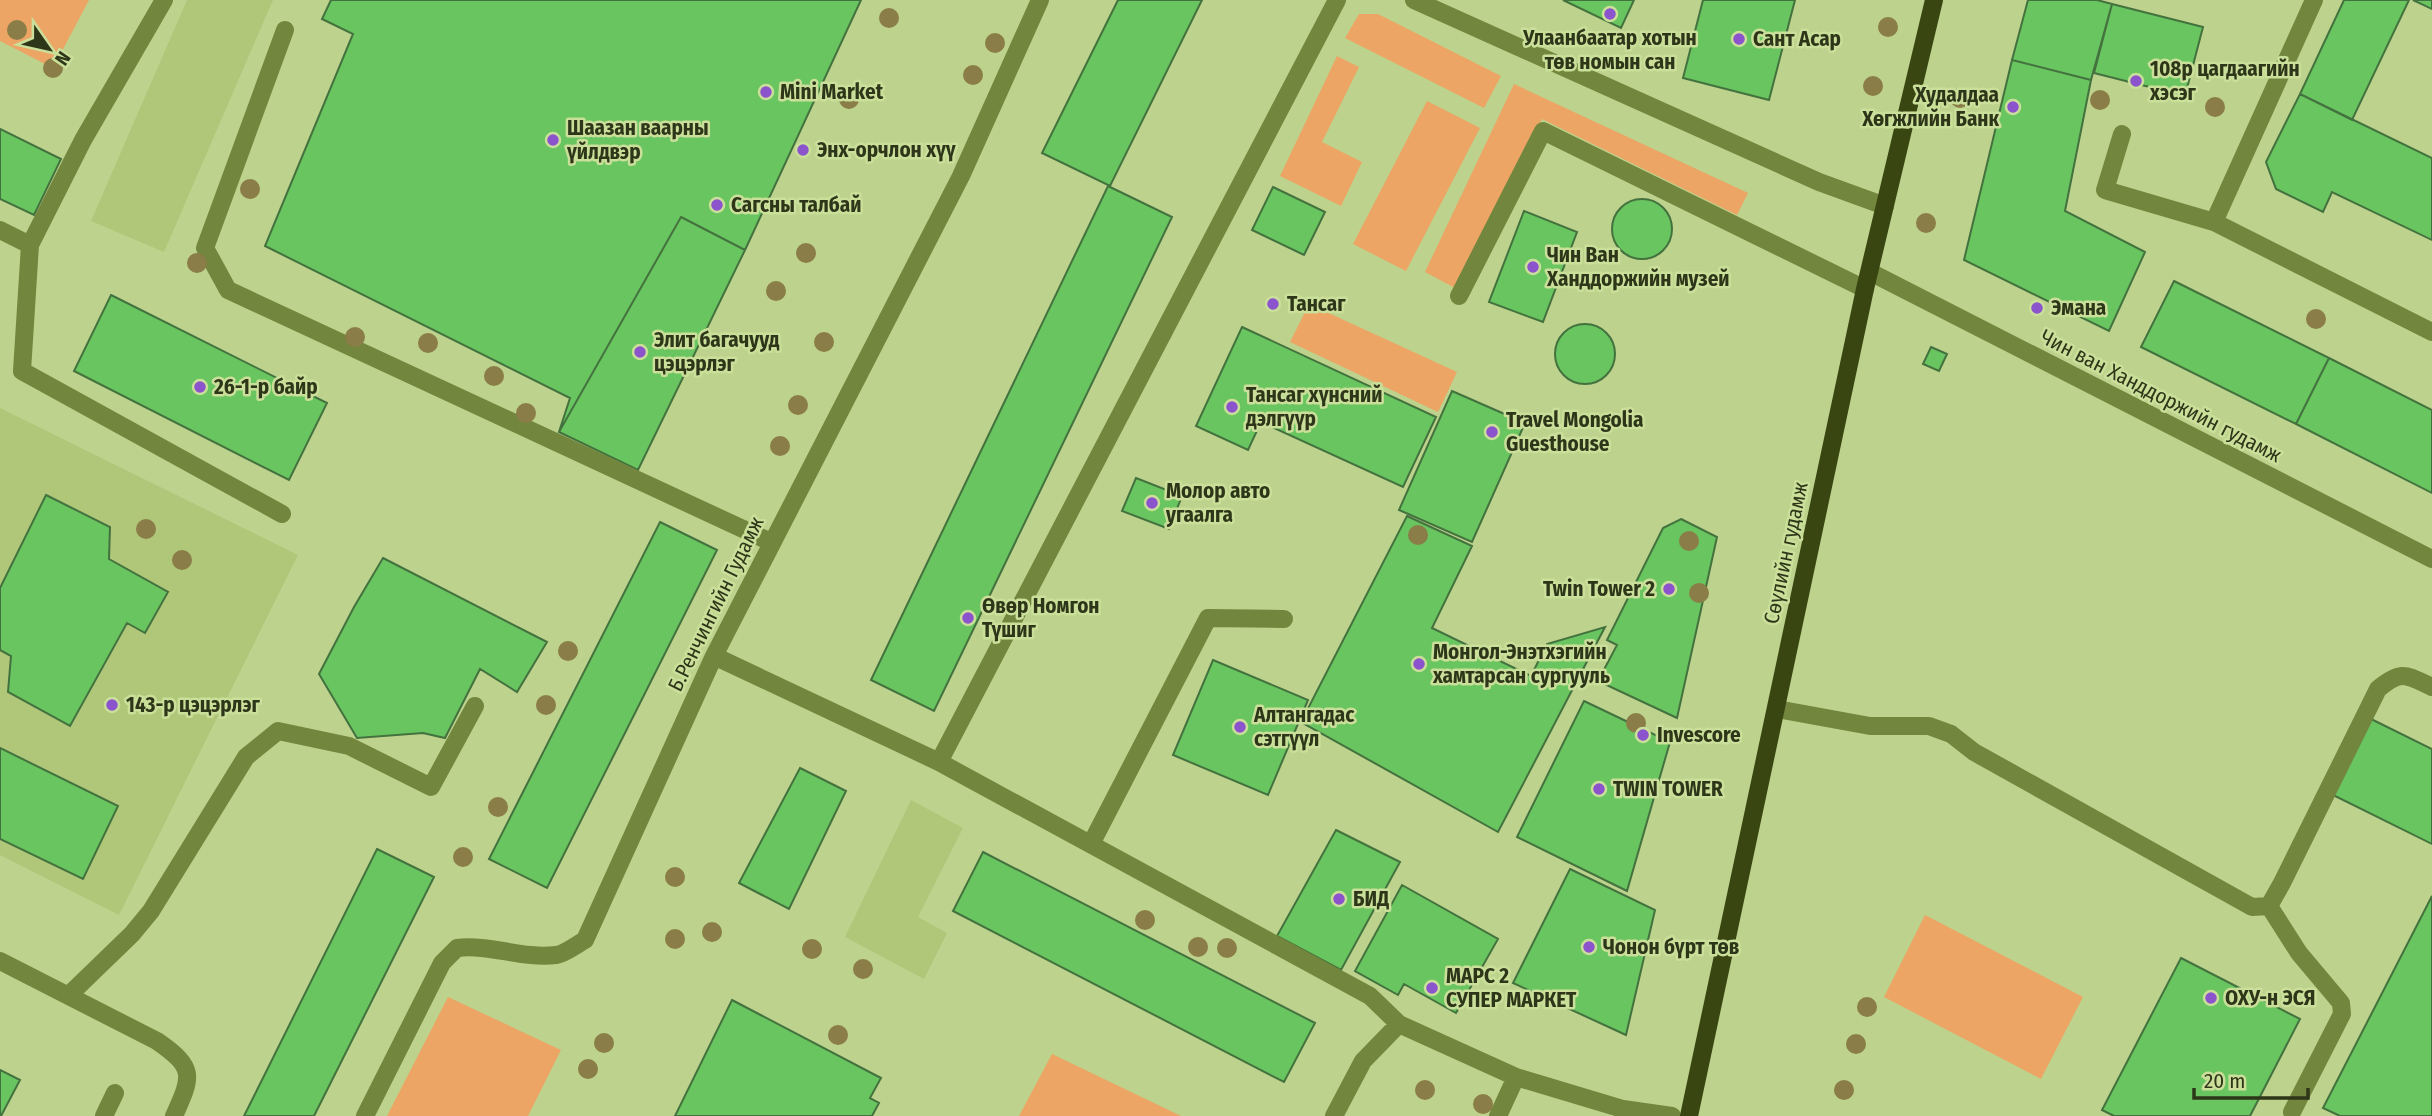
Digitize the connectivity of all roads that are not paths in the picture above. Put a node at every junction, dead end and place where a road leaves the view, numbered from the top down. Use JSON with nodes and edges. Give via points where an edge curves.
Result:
{"nodes":[{"id":1,"x":164,"y":0,"type":"edge"},
{"id":2,"x":1040,"y":0,"type":"edge"},
{"id":3,"x":1337,"y":0,"type":"edge"},
{"id":4,"x":1414,"y":0,"type":"edge"},
{"id":5,"x":1934,"y":0,"type":"edge"},
{"id":6,"x":2314,"y":0,"type":"edge"},
{"id":7,"x":285,"y":30,"type":"dead end"},
{"id":8,"x":2122,"y":134,"type":"dead end"},
{"id":9,"x":1885,"y":206,"type":"junction"},
{"id":10,"x":2214,"y":222,"type":"junction"},
{"id":11,"x":0,"y":230,"type":"edge"},
{"id":12,"x":30,"y":245,"type":"junction"},
{"id":13,"x":1868,"y":280,"type":"junction"},
{"id":14,"x":1459,"y":296,"type":"dead end"},
{"id":15,"x":2432,"y":332,"type":"edge"},
{"id":16,"x":282,"y":514,"type":"dead end"},
{"id":17,"x":771,"y":542,"type":"junction"},
{"id":18,"x":2432,"y":559,"type":"edge"},
{"id":19,"x":1284,"y":619,"type":"dead end"},
{"id":20,"x":713,"y":656,"type":"junction"},
{"id":21,"x":2432,"y":687,"type":"edge"},
{"id":22,"x":475,"y":706,"type":"dead end"},
{"id":23,"x":1777,"y":709,"type":"junction"},
{"id":24,"x":939,"y":762,"type":"junction"},
{"id":25,"x":1091,"y":844,"type":"junction"},
{"id":26,"x":2269,"y":906,"type":"junction"},
{"id":27,"x":0,"y":961,"type":"edge"},
{"id":28,"x":69,"y":995,"type":"junction"},
{"id":29,"x":1399,"y":1024,"type":"junction"},
{"id":30,"x":1516,"y":1077,"type":"junction"},
{"id":31,"x":116,"y":1093,"type":"dead end"},
{"id":32,"x":2292,"y":1112,"type":"dead end"},
{"id":33,"x":104,"y":1116,"type":"edge"},
{"id":34,"x":174,"y":1116,"type":"edge"},
{"id":35,"x":365,"y":1116,"type":"edge"},
{"id":36,"x":1334,"y":1116,"type":"edge"},
{"id":37,"x":1498,"y":1116,"type":"edge"},
{"id":38,"x":1672,"y":1116,"type":"edge"},
{"id":39,"x":1689,"y":1116,"type":"edge"}],
"edges":[{"from":1,"to":12,"type":"street","via":[[83,140]]},
{"from":2,"to":17,"type":"street","name":"Б.Ренчингийн Гудамж","via":[[961,176]]},
{"from":3,"to":24,"type":"street"},
{"from":4,"to":9,"type":"street","via":[[1819,182]]},
{"from":5,"to":9,"type":"main road","name":"Сөүлийн гудамж"},
{"from":6,"to":10,"type":"street"},
{"from":7,"to":17,"type":"street","via":[[205,248],[228,290]]},
{"from":8,"to":10,"type":"street","via":[[2105,190]]},
{"from":9,"to":13,"type":"main road","name":"Сөүлийн гудамж"},
{"from":10,"to":15,"type":"street"},
{"from":11,"to":12,"type":"street"},
{"from":12,"to":16,"type":"street","via":[[22,371]]},
{"from":13,"to":14,"type":"street","name":"Чин ван Ханддоржийн гудамж","via":[[1543,131]]},
{"from":13,"to":18,"type":"street","name":"Чин ван Ханддоржийн гудамж"},
{"from":13,"to":23,"type":"main road","name":"Сөүлийн гудамж"},
{"from":17,"to":20,"type":"street","name":"Б.Ренчингийн Гудамж"},
{"from":19,"to":25,"type":"street","via":[[1208,618]]},
{"from":20,"to":24,"type":"street"},
{"from":20,"to":35,"type":"street","name":"Б.Ренчингийн Гудамж","via":[[585,940],[558,955],[457,948],[442,964]]},
{"from":21,"to":26,"type":"street","via":[[2407,676],[2393,676],[2378,689]]},
{"from":22,"to":28,"type":"street","via":[[431,787],[349,746],[278,731],[246,757],[151,911]]},
{"from":23,"to":26,"type":"street","via":[[1870,726],[1930,726],[1951,734],[1974,752],[2252,907]]},
{"from":23,"to":39,"type":"main road","name":"Сөүлийн гудамж"},
{"from":24,"to":25,"type":"street"},
{"from":25,"to":29,"type":"street","via":[[1370,996]]},
{"from":26,"to":32,"type":"street","via":[[2341,1003],[2342,1014]]},
{"from":27,"to":28,"type":"street"},
{"from":28,"to":34,"type":"street","via":[[157,1041],[183,1062],[187,1087]]},
{"from":29,"to":30,"type":"street"},
{"from":29,"to":36,"type":"street","via":[[1363,1061]]},
{"from":30,"to":37,"type":"street"},
{"from":30,"to":38,"type":"street","via":[[1623,1109]]},
{"from":31,"to":33,"type":"street"}]}
